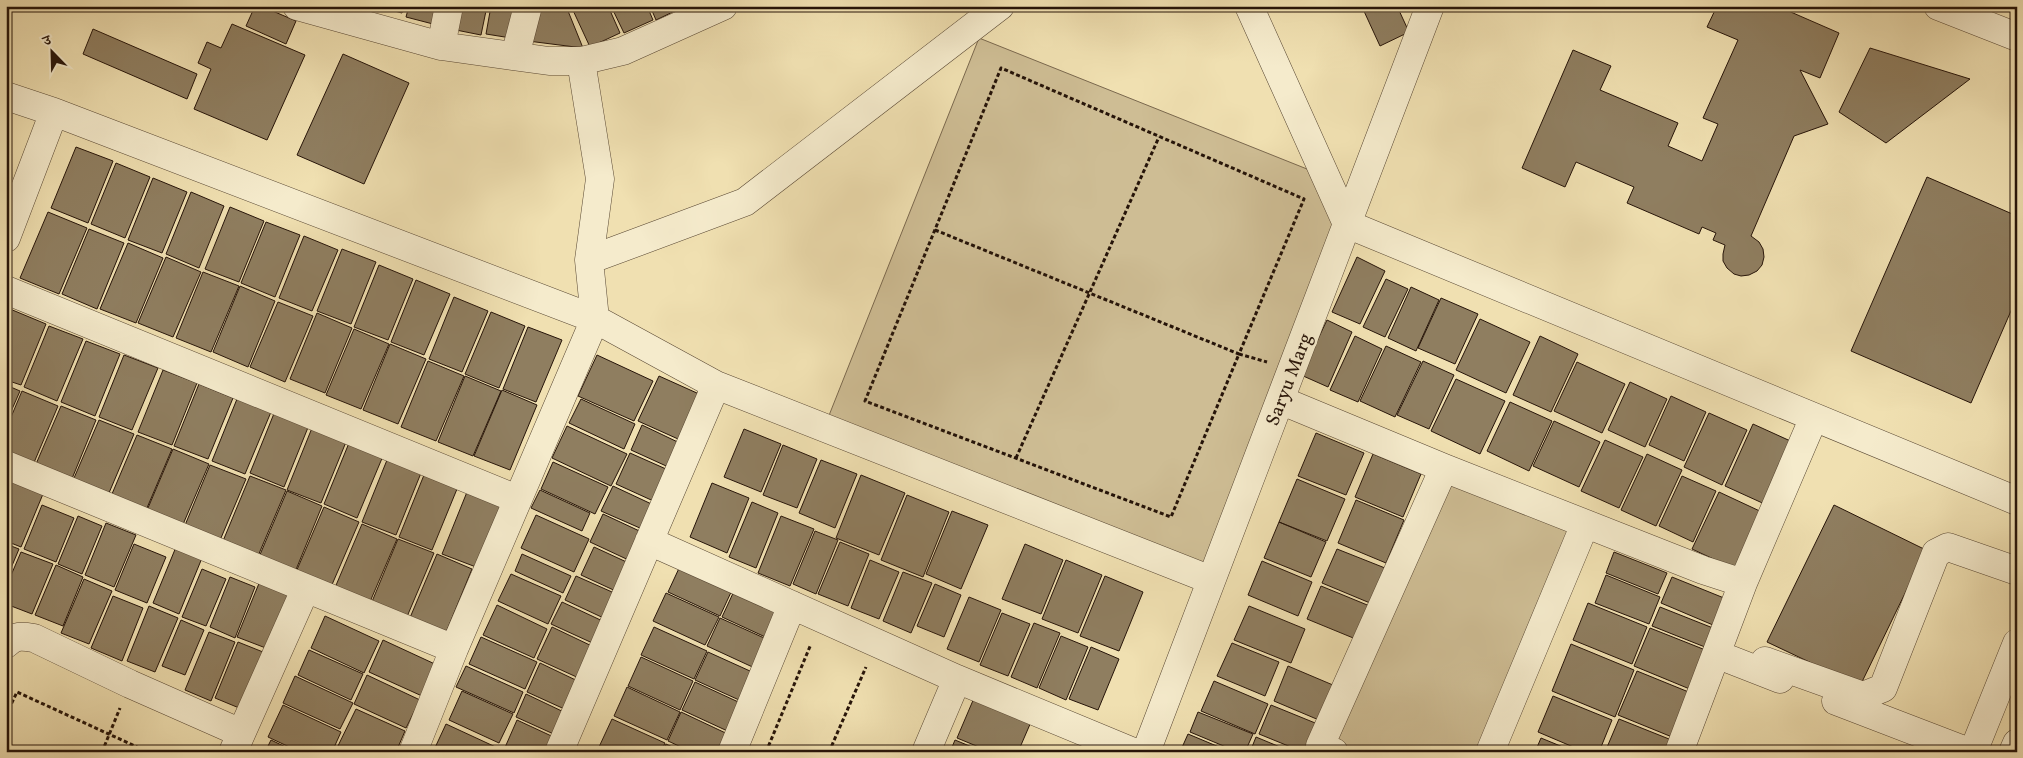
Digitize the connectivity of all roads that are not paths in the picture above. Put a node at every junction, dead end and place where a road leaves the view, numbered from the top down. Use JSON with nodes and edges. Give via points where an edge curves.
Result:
{"nodes":[{"id":1,"x":449,"y":6,"type":"edge"},
{"id":2,"x":528,"y":6,"type":"edge"},
{"id":3,"x":723,"y":6,"type":"edge"},
{"id":4,"x":1000,"y":6,"type":"edge"},
{"id":5,"x":1249,"y":6,"type":"edge"},
{"id":6,"x":1430,"y":6,"type":"edge"},
{"id":7,"x":1938,"y":6,"type":"edge"},
{"id":8,"x":307,"y":7,"type":"edge"},
{"id":9,"x":2017,"y":37,"type":"edge"},
{"id":10,"x":441,"y":46,"type":"junction"},
{"id":11,"x":515,"y":56,"type":"junction"},
{"id":12,"x":581,"y":61,"type":"junction"},
{"id":13,"x":6,"y":96,"type":"edge"},
{"id":14,"x":54,"y":112,"type":"junction"},
{"id":15,"x":1347,"y":224,"type":"junction"},
{"id":16,"x":6,"y":238,"type":"edge"},
{"id":17,"x":589,"y":260,"type":"junction"},
{"id":18,"x":6,"y":290,"type":"edge"},
{"id":19,"x":595,"y":319,"type":"junction"},
{"id":20,"x":716,"y":385,"type":"junction"},
{"id":21,"x":1280,"y":400,"type":"junction"},
{"id":22,"x":1814,"y":417,"type":"junction"},
{"id":23,"x":6,"y":465,"type":"edge"},
{"id":24,"x":1444,"y":468,"type":"junction"},
{"id":25,"x":518,"y":499,"type":"junction"},
{"id":26,"x":2017,"y":501,"type":"edge"},
{"id":27,"x":1585,"y":524,"type":"junction"},
{"id":28,"x":649,"y":541,"type":"junction"},
{"id":29,"x":2017,"y":571,"type":"edge"},
{"id":30,"x":1211,"y":580,"type":"junction"},
{"id":31,"x":1743,"y":583,"type":"junction"},
{"id":32,"x":305,"y":590,"type":"junction"},
{"id":33,"x":792,"y":605,"type":"junction"},
{"id":34,"x":2017,"y":642,"type":"edge"},
{"id":35,"x":6,"y":644,"type":"edge"},
{"id":36,"x":454,"y":649,"type":"junction"},
{"id":37,"x":1716,"y":654,"type":"junction"},
{"id":38,"x":1765,"y":661,"type":"dead end"},
{"id":39,"x":958,"y":679,"type":"junction"},
{"id":40,"x":237,"y":742,"type":"edge"},
{"id":41,"x":2017,"y":743,"type":"edge"},
{"id":42,"x":413,"y":752,"type":"edge"},
{"id":43,"x":559,"y":752,"type":"edge"},
{"id":44,"x":732,"y":752,"type":"edge"},
{"id":45,"x":926,"y":752,"type":"edge"},
{"id":46,"x":1132,"y":752,"type":"edge"},
{"id":47,"x":1146,"y":752,"type":"edge"},
{"id":48,"x":1334,"y":752,"type":"edge"},
{"id":49,"x":1490,"y":752,"type":"edge"},
{"id":50,"x":1679,"y":752,"type":"edge"},
{"id":51,"x":1971,"y":752,"type":"edge"},
{"id":52,"x":2013,"y":752,"type":"edge"}],
"edges":[{"from":1,"to":10,"type":"street"},
{"from":2,"to":11,"type":"street"},
{"from":3,"to":12,"type":"street","via":[[623,51]]},
{"from":4,"to":17,"type":"street","via":[[745,202]]},
{"from":5,"to":15,"type":"street"},
{"from":6,"to":15,"type":"street","name":"Saryu Marg"},
{"from":7,"to":9,"type":"street"},
{"from":8,"to":10,"type":"street"},
{"from":10,"to":11,"type":"street"},
{"from":11,"to":12,"type":"street"},
{"from":12,"to":17,"type":"street","via":[[600,179]]},
{"from":13,"to":14,"type":"street"},
{"from":14,"to":16,"type":"street"},
{"from":14,"to":19,"type":"street"},
{"from":15,"to":21,"type":"street","name":"Saryu Marg"},
{"from":15,"to":22,"type":"street"},
{"from":17,"to":19,"type":"street"},
{"from":18,"to":25,"type":"street"},
{"from":19,"to":20,"type":"street"},
{"from":19,"to":25,"type":"street"},
{"from":20,"to":28,"type":"street"},
{"from":20,"to":30,"type":"street"},
{"from":21,"to":24,"type":"street"},
{"from":21,"to":30,"type":"street","name":"Saryu Marg"},
{"from":22,"to":26,"type":"street"},
{"from":22,"to":31,"type":"street"},
{"from":23,"to":32,"type":"street"},
{"from":24,"to":27,"type":"street"},
{"from":24,"to":48,"type":"street","via":[[1320,746]]},
{"from":25,"to":36,"type":"street"},
{"from":27,"to":31,"type":"street"},
{"from":27,"to":49,"type":"street"},
{"from":28,"to":33,"type":"street"},
{"from":28,"to":43,"type":"street"},
{"from":29,"to":38,"type":"street","via":[[1948,547],[1936,553],[1883,688],[1875,692],[1862,696]]},
{"from":30,"to":47,"type":"street","name":"Saryu Marg"},
{"from":31,"to":37,"type":"street"},
{"from":32,"to":36,"type":"street"},
{"from":32,"to":40,"type":"street"},
{"from":33,"to":39,"type":"street"},
{"from":33,"to":44,"type":"street"},
{"from":34,"to":51,"type":"street"},
{"from":35,"to":40,"type":"street","via":[[21,636],[34,638],[130,684]]},
{"from":36,"to":42,"type":"street"},
{"from":37,"to":50,"type":"street"},
{"from":37,"to":51,"type":"street"},
{"from":39,"to":45,"type":"street"},
{"from":39,"to":46,"type":"street"},
{"from":41,"to":52,"type":"street"}]}
